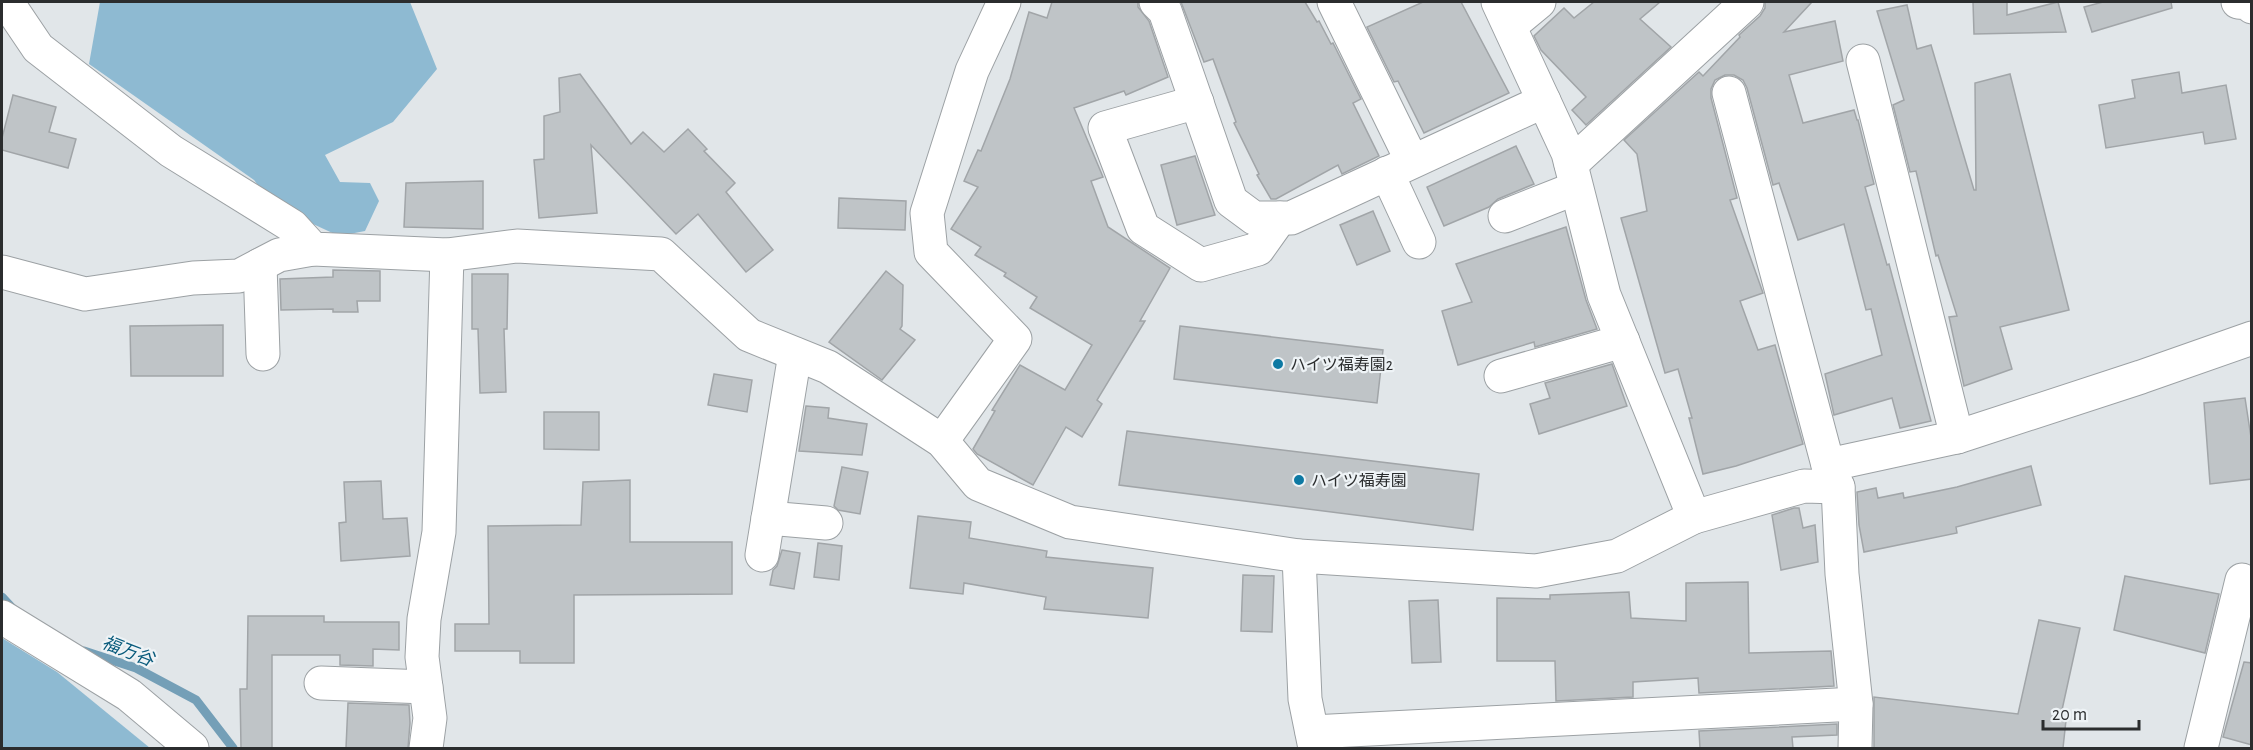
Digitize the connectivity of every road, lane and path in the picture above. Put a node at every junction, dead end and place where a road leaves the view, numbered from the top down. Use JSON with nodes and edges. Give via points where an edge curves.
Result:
{"nodes":[{"id":1,"x":7,"y":2,"type":"edge"},
{"id":2,"x":1004,"y":2,"type":"edge"},
{"id":3,"x":1334,"y":2,"type":"edge"},
{"id":4,"x":1539,"y":2,"type":"edge"},
{"id":5,"x":1747,"y":2,"type":"edge"},
{"id":6,"x":2238,"y":2,"type":"edge"},
{"id":7,"x":1161,"y":6,"type":"edge"},
{"id":8,"x":2252,"y":7,"type":"edge"},
{"id":9,"x":1504,"y":14,"type":"edge"},
{"id":10,"x":1863,"y":61,"type":"dead end"},
{"id":11,"x":1729,"y":93,"type":"dead end"},
{"id":12,"x":1544,"y":101,"type":"junction"},
{"id":13,"x":1197,"y":102,"type":"junction"},
{"id":14,"x":1400,"y":167,"type":"junction"},
{"id":15,"x":1574,"y":176,"type":"junction"},
{"id":16,"x":1505,"y":216,"type":"dead end"},
{"id":17,"x":1280,"y":218,"type":"junction"},
{"id":18,"x":1419,"y":242,"type":"dead end"},
{"id":19,"x":313,"y":249,"type":"junction"},
{"id":20,"x":447,"y":255,"type":"junction"},
{"id":21,"x":260,"y":265,"type":"junction"},
{"id":22,"x":2,"y":272,"type":"edge"},
{"id":23,"x":2252,"y":338,"type":"edge"},
{"id":24,"x":1623,"y":341,"type":"junction"},
{"id":25,"x":263,"y":354,"type":"dead end"},
{"id":26,"x":795,"y":354,"type":"junction"},
{"id":27,"x":1501,"y":376,"type":"dead end"},
{"id":28,"x":1957,"y":436,"type":"junction"},
{"id":29,"x":942,"y":441,"type":"junction"},
{"id":30,"x":1833,"y":476,"type":"junction"},
{"id":31,"x":1694,"y":517,"type":"junction"},
{"id":32,"x":768,"y":518,"type":"junction"},
{"id":33,"x":826,"y":523,"type":"dead end"},
{"id":34,"x":762,"y":555,"type":"dead end"},
{"id":35,"x":1299,"y":556,"type":"junction"},
{"id":36,"x":2242,"y":580,"type":"dead end"},
{"id":37,"x":2,"y":616,"type":"edge"},
{"id":38,"x":321,"y":683,"type":"dead end"},
{"id":39,"x":426,"y":687,"type":"junction"},
{"id":40,"x":1856,"y":704,"type":"junction"},
{"id":41,"x":1313,"y":740,"type":"edge"},
{"id":42,"x":192,"y":748,"type":"edge"},
{"id":43,"x":426,"y":748,"type":"edge"},
{"id":44,"x":1855,"y":748,"type":"edge"},
{"id":45,"x":2200,"y":748,"type":"edge"}],
"edges":[{"from":1,"to":19,"type":"street","via":[[38,48],[171,151],[292,226]]},
{"from":2,"to":29,"type":"street","via":[[972,71],[927,213],[931,252],[1015,339]]},
{"from":3,"to":14,"type":"street"},
{"from":4,"to":9,"type":"street"},
{"from":5,"to":15,"type":"street"},
{"from":6,"to":8,"type":"street"},
{"from":7,"to":13,"type":"street"},
{"from":9,"to":12,"type":"street"},
{"from":10,"to":28,"type":"street"},
{"from":11,"to":30,"type":"street"},
{"from":12,"to":14,"type":"street"},
{"from":12,"to":15,"type":"street"},
{"from":13,"to":17,"type":"street","via":[[1231,201],[1254,218]]},
{"from":13,"to":17,"type":"street","via":[[1105,128],[1143,228],[1201,265],[1258,249]]},
{"from":14,"to":17,"type":"street","via":[[1291,218]]},
{"from":14,"to":18,"type":"street"},
{"from":15,"to":16,"type":"street"},
{"from":15,"to":24,"type":"street","via":[[1604,295]]},
{"from":19,"to":20,"type":"street"},
{"from":19,"to":21,"type":"street","via":[[279,255]]},
{"from":20,"to":26,"type":"street","via":[[516,246],[661,254],[749,335]]},
{"from":20,"to":39,"type":"street","via":[[439,532],[424,619],[422,657]]},
{"from":21,"to":22,"type":"street","via":[[239,276],[193,278],[85,294]]},
{"from":21,"to":25,"type":"street"},
{"from":23,"to":28,"type":"street"},
{"from":24,"to":27,"type":"street"},
{"from":24,"to":31,"type":"street"},
{"from":26,"to":29,"type":"street","via":[[828,367]]},
{"from":26,"to":32,"type":"street"},
{"from":28,"to":30,"type":"street"},
{"from":29,"to":35,"type":"street","via":[[978,484],[1070,522]]},
{"from":30,"to":31,"type":"street"},
{"from":30,"to":40,"type":"street"},
{"from":31,"to":35,"type":"street","via":[[1617,556],[1536,571]]},
{"from":32,"to":33,"type":"street"},
{"from":32,"to":34,"type":"street"},
{"from":35,"to":41,"type":"street","via":[[1305,699]]},
{"from":36,"to":45,"type":"street"},
{"from":37,"to":42,"type":"street","via":[[129,694]]},
{"from":38,"to":39,"type":"street"},
{"from":39,"to":43,"type":"street","via":[[430,718]]},
{"from":40,"to":41,"type":"street"},
{"from":40,"to":44,"type":"street"}]}
